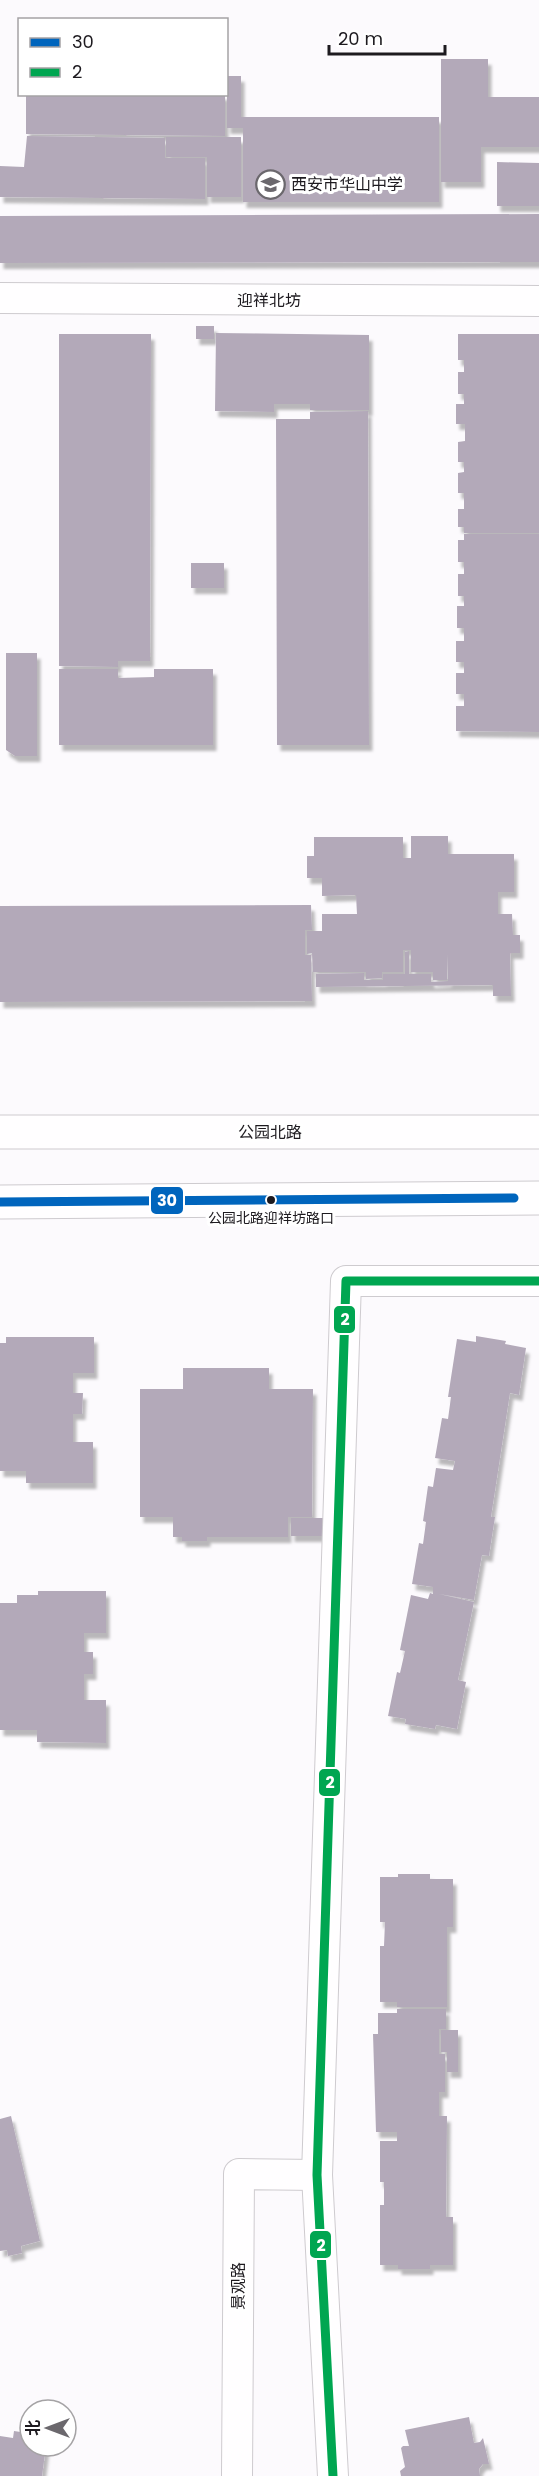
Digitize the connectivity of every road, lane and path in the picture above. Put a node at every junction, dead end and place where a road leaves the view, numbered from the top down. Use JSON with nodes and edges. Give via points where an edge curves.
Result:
{"nodes":[{"id":1,"x":0,"y":298,"type":"edge"},
{"id":2,"x":539,"y":301,"type":"edge"},
{"id":3,"x":0,"y":1132,"type":"edge"},
{"id":4,"x":539,"y":1132,"type":"edge"},
{"id":5,"x":539,"y":1198,"type":"edge"},
{"id":6,"x":0,"y":1202,"type":"edge"},
{"id":7,"x":539,"y":1281,"type":"edge"},
{"id":8,"x":317,"y":2175,"type":"junction"},
{"id":9,"x":237,"y":2476,"type":"edge"},
{"id":10,"x":333,"y":2476,"type":"edge"}],
"edges":[{"from":1,"to":2,"type":"street","name":"迎祥北坊"},
{"from":3,"to":4,"type":"main road","name":"公园北路"},
{"from":5,"to":6,"type":"main road"},
{"from":7,"to":8,"type":"street","via":[[346,1281]]},
{"from":8,"to":9,"type":"street","name":"景观路","via":[[239,2174]]},
{"from":8,"to":10,"type":"street"}]}
